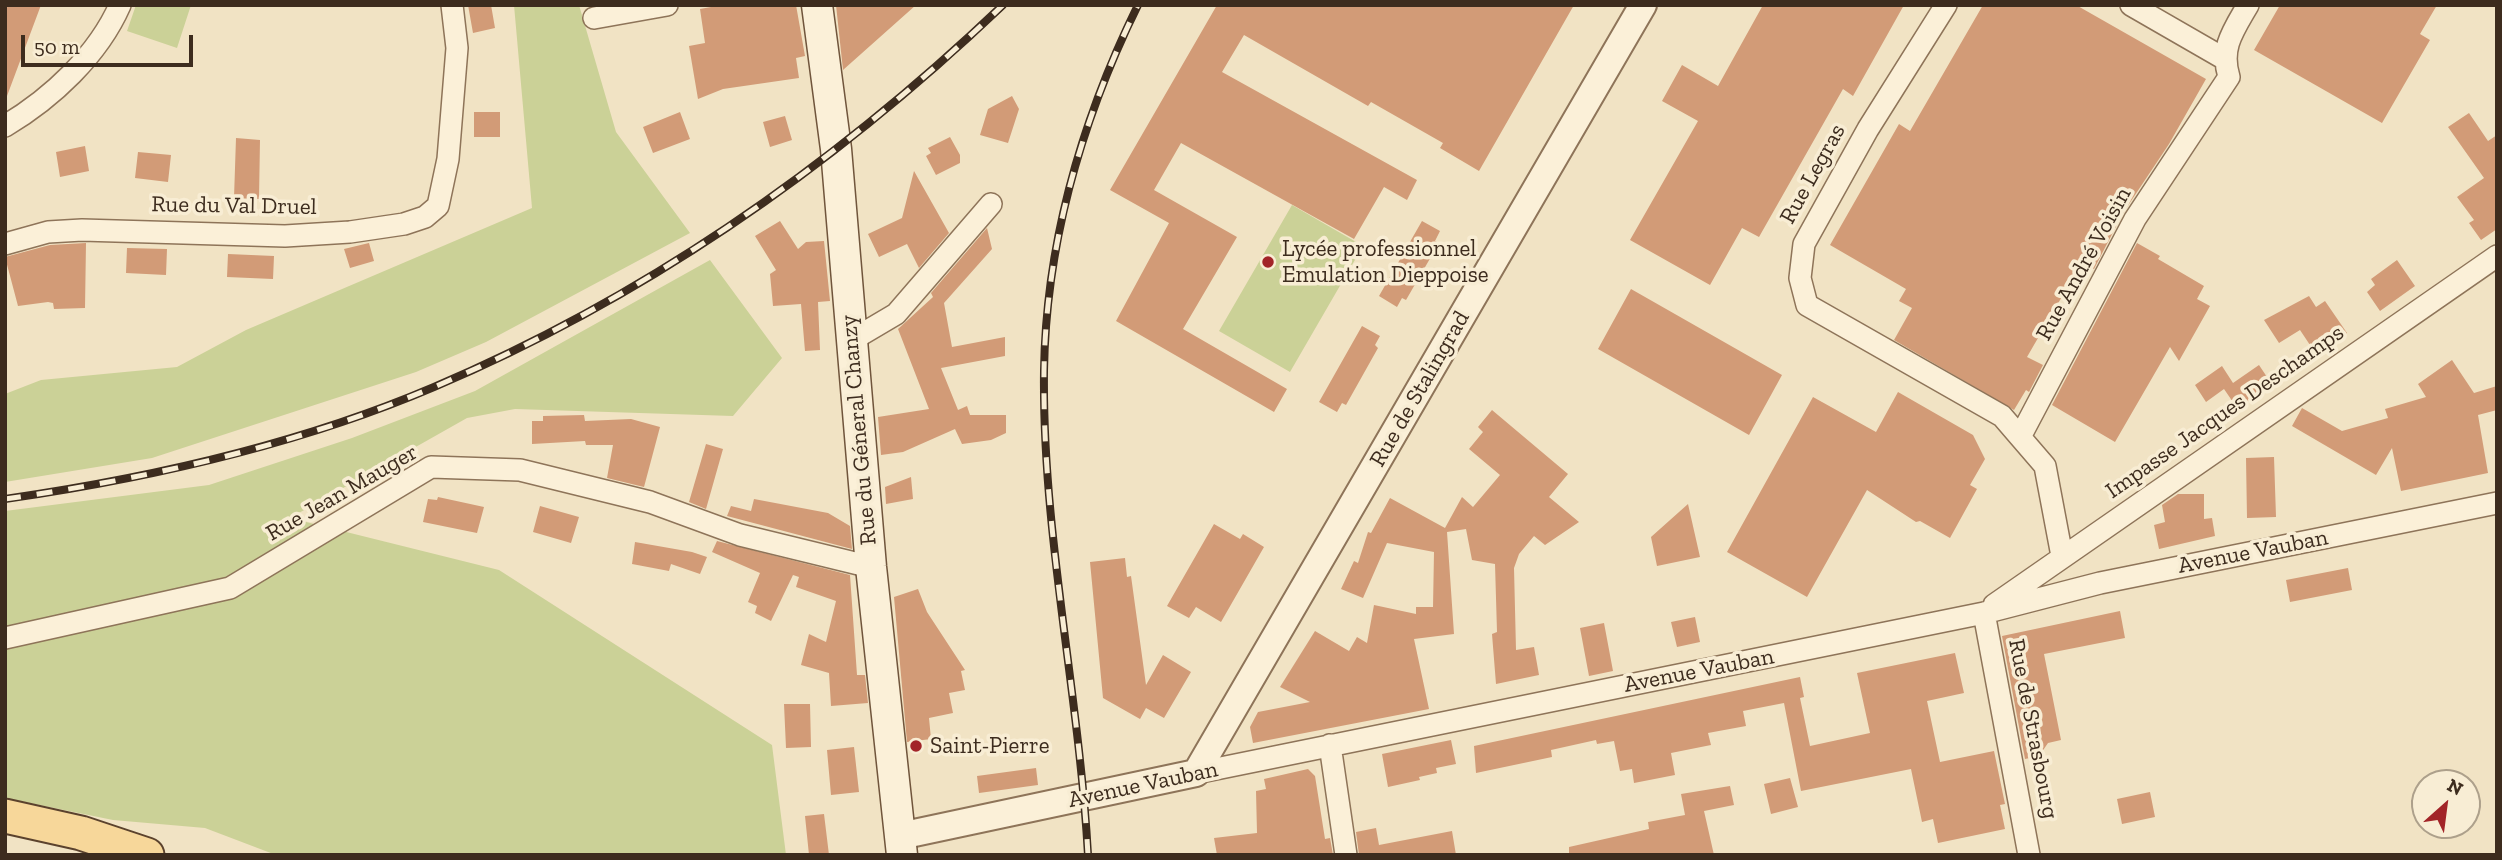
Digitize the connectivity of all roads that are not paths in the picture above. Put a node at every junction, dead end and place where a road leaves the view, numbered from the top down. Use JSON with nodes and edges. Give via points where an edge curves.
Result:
{"nodes":[{"id":1,"x":120,"y":5,"type":"edge"},
{"id":2,"x":452,"y":5,"type":"edge"},
{"id":3,"x":667,"y":5,"type":"edge"},
{"id":4,"x":817,"y":5,"type":"edge"},
{"id":5,"x":1643,"y":5,"type":"edge"},
{"id":6,"x":1946,"y":5,"type":"edge"},
{"id":7,"x":2131,"y":5,"type":"edge"},
{"id":8,"x":2248,"y":5,"type":"edge"},
{"id":9,"x":594,"y":18,"type":"dead end"},
{"id":10,"x":2223,"y":58,"type":"junction"},
{"id":11,"x":5,"y":126,"type":"edge"},
{"id":12,"x":991,"y":204,"type":"dead end"},
{"id":13,"x":5,"y":244,"type":"edge"},
{"id":14,"x":2497,"y":256,"type":"edge"},
{"id":15,"x":852,"y":340,"type":"junction"},
{"id":16,"x":2020,"y":437,"type":"junction"},
{"id":17,"x":2497,"y":503,"type":"edge"},
{"id":18,"x":2062,"y":556,"type":"junction"},
{"id":19,"x":871,"y":566,"type":"junction"},
{"id":20,"x":1984,"y":613,"type":"junction"},
{"id":21,"x":5,"y":638,"type":"edge"},
{"id":22,"x":1330,"y":745,"type":"junction"},
{"id":23,"x":1196,"y":773,"type":"junction"},
{"id":24,"x":5,"y":816,"type":"edge"},
{"id":25,"x":5,"y":836,"type":"edge"},
{"id":26,"x":901,"y":845,"type":"edge"},
{"id":27,"x":82,"y":855,"type":"edge"},
{"id":28,"x":147,"y":855,"type":"edge"},
{"id":29,"x":1346,"y":855,"type":"edge"},
{"id":30,"x":2029,"y":855,"type":"edge"}],
"edges":[{"from":1,"to":11,"type":"street","via":[[111,27],[75,70],[30,111]]},
{"from":2,"to":13,"type":"street","name":"Rue du Val Druel","via":[[457,48],[444,187],[438,206],[425,216],[350,232],[285,236],[82,230],[48,232]]},
{"from":3,"to":9,"type":"street"},
{"from":4,"to":15,"type":"main road","name":"Rue du Géneral Chanzy","via":[[836,149]]},
{"from":5,"to":23,"type":"street","name":"Rue de Stalingrad"},
{"from":6,"to":16,"type":"street","name":"Rue Legras","via":[[1868,129],[1804,244],[1800,278],[1807,305],[2002,416]]},
{"from":7,"to":10,"type":"street"},
{"from":8,"to":10,"type":"street","name":"Rue André Voisin"},
{"from":10,"to":16,"type":"street","name":"Rue André Voisin","via":[[2229,77],[2135,219]]},
{"from":12,"to":15,"type":"street","via":[[896,314]]},
{"from":14,"to":18,"type":"street","name":"Impasse Jacques Deschamps"},
{"from":15,"to":19,"type":"main road","name":"Rue du Géneral Chanzy"},
{"from":16,"to":18,"type":"street","via":[[2045,467]]},
{"from":17,"to":20,"type":"street","name":"Avenue Vauban","via":[[2112,581]]},
{"from":18,"to":20,"type":"street","name":"Impasse Jacques Deschamps"},
{"from":19,"to":21,"type":"street","name":"Rue Jean Mauger","via":[[740,535],[650,502],[520,470],[431,467],[230,588]]},
{"from":19,"to":26,"type":"main road","name":"Rue du Géneral Chanzy"},
{"from":20,"to":22,"type":"street","name":"Avenue Vauban"},
{"from":20,"to":30,"type":"street","name":"Rue de Strasbourg"},
{"from":22,"to":23,"type":"street","name":"Avenue Vauban"},
{"from":22,"to":29,"type":"street"},
{"from":23,"to":26,"type":"street","name":"Avenue Vauban"},
{"from":24,"to":28,"type":"main road"},
{"from":25,"to":27,"type":"main road"}]}
